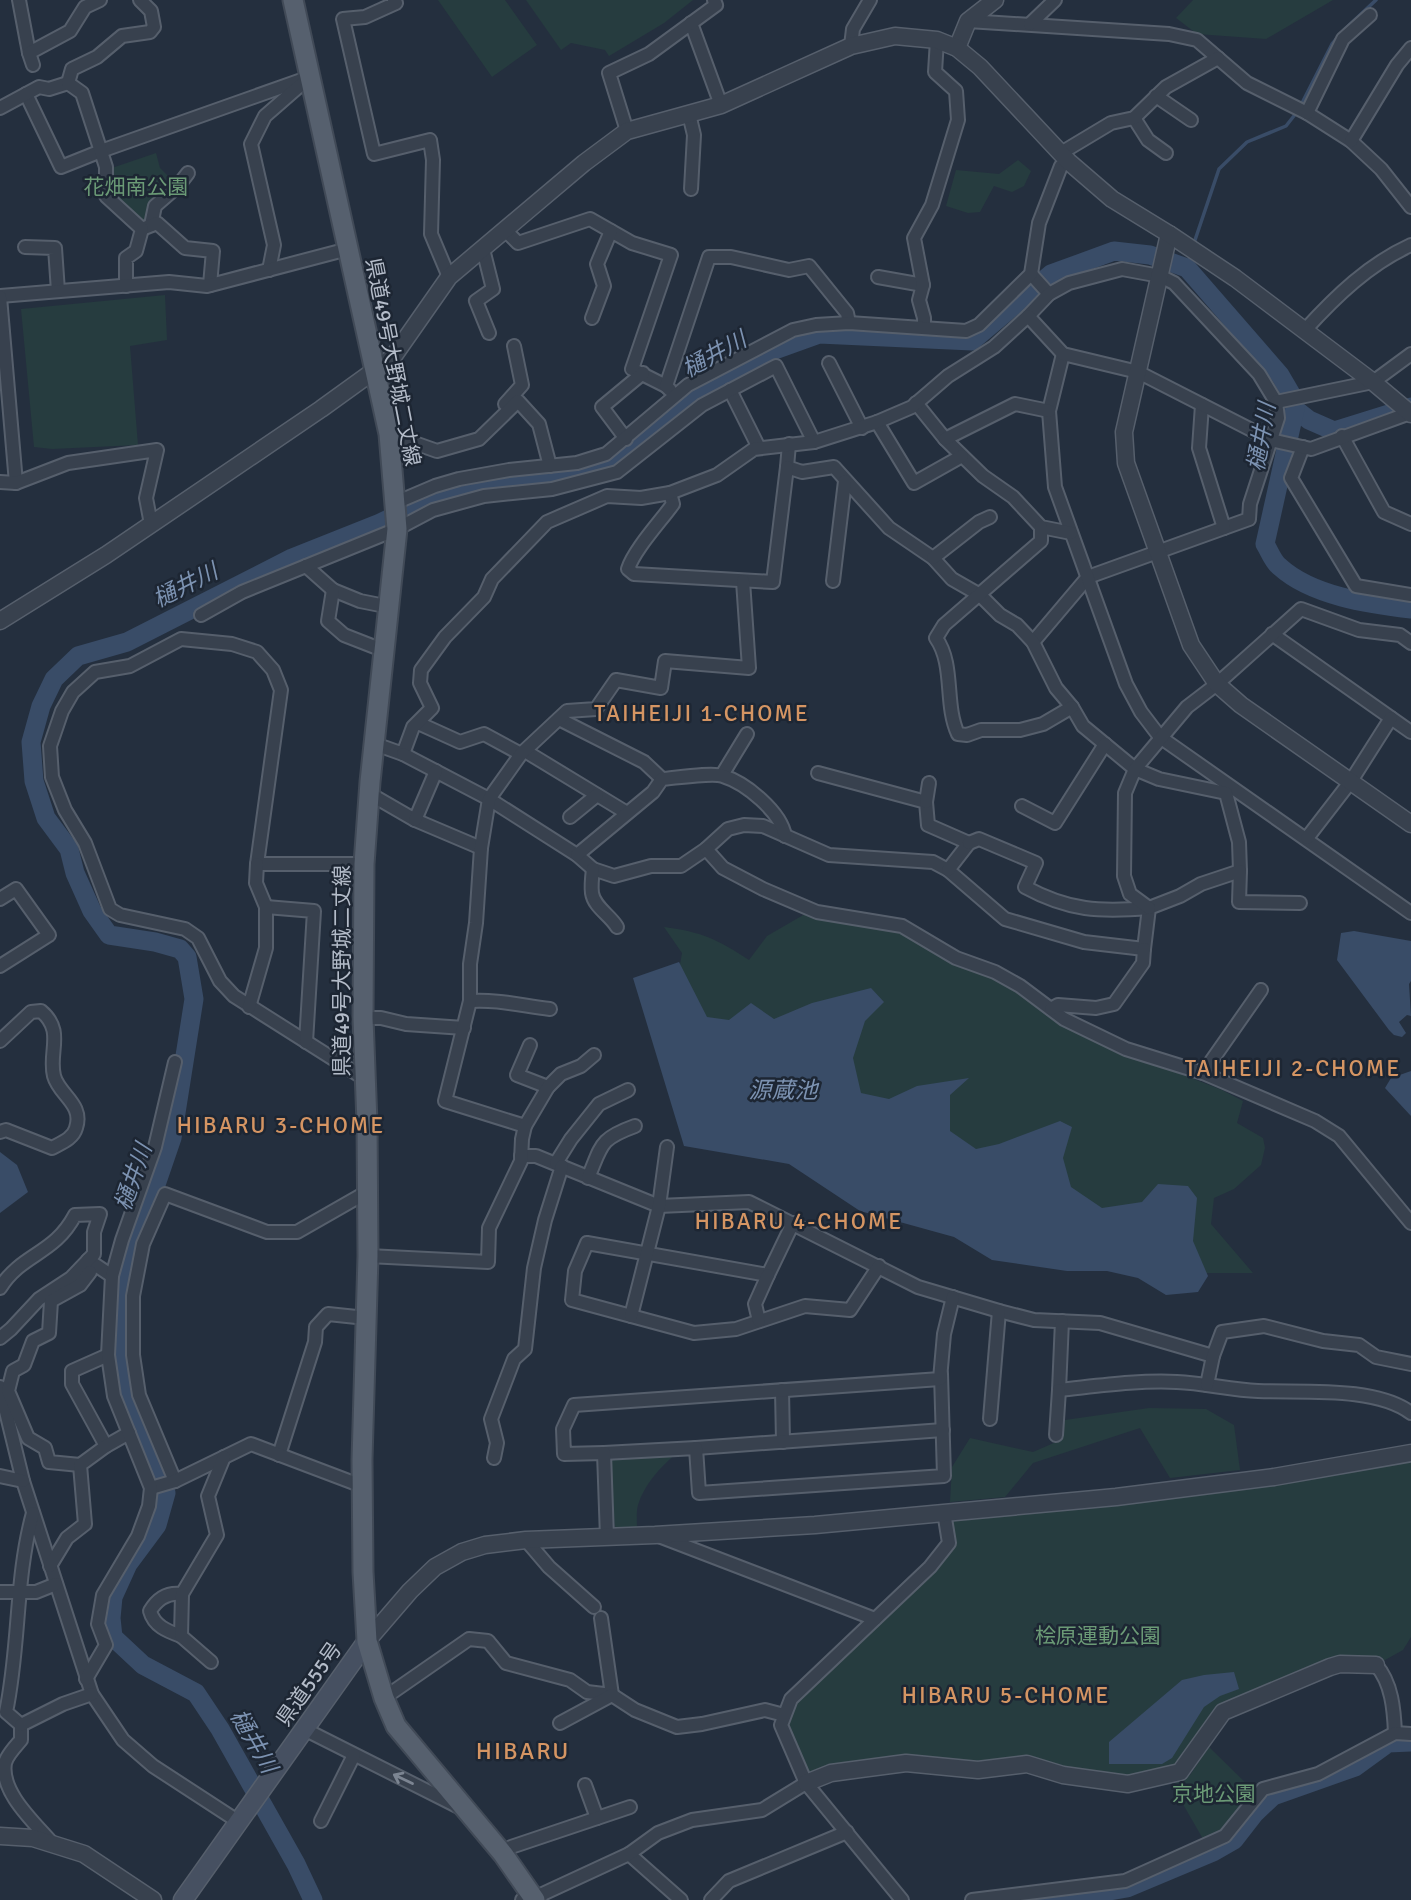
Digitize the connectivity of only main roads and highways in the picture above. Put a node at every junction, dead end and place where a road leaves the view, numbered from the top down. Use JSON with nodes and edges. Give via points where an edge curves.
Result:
{"nodes":[{"id":1,"x":293,"y":0,"type":"edge"},
{"id":2,"x":367,"y":1641,"type":"junction"},
{"id":3,"x":531,"y":1899,"type":"edge"},
{"id":4,"x":183,"y":1900,"type":"edge"}],
"edges":[{"from":1,"to":2,"type":"main road","name":"県道49号大野城二丈線","via":[[389,434],[397,528],[364,864],[368,1256],[362,1486]]},
{"from":2,"to":3,"type":"main road","name":"県道49号大野城二丈線","via":[[396,1726],[503,1854]]},
{"from":2,"to":4,"type":"main road","name":"県道555号"}]}
